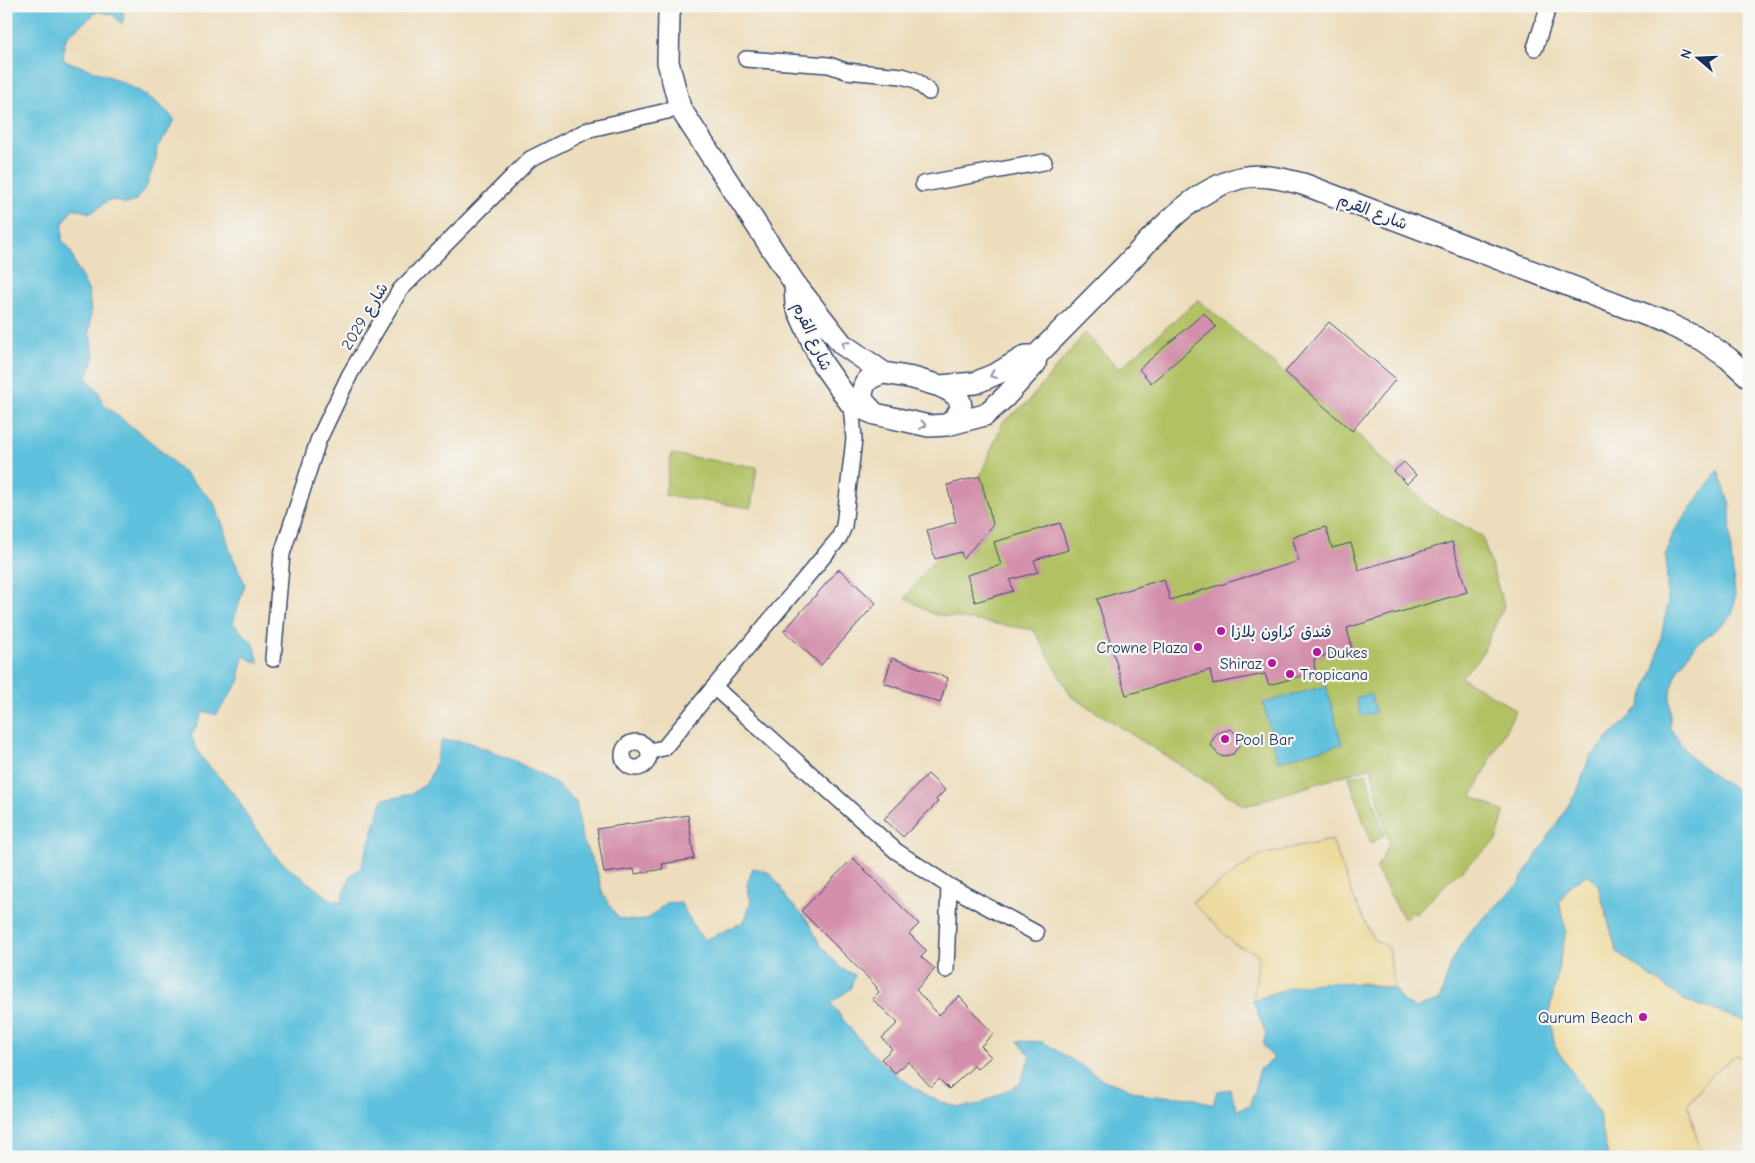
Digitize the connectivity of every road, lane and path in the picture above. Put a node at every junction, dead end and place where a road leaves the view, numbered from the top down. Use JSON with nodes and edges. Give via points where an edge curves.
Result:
{"nodes":[{"id":1,"x":671,"y":6,"type":"edge"},
{"id":2,"x":1544,"y":6,"type":"edge"},
{"id":3,"x":1535,"y":48,"type":"dead end"},
{"id":4,"x":746,"y":59,"type":"dead end"},
{"id":5,"x":929,"y":92,"type":"dead end"},
{"id":6,"x":680,"y":108,"type":"junction"},
{"id":7,"x":1044,"y":162,"type":"dead end"},
{"id":8,"x":923,"y":184,"type":"dead end"},
{"id":9,"x":795,"y":284,"type":"junction"},
{"id":10,"x":1036,"y":356,"type":"junction"},
{"id":11,"x":884,"y":373,"type":"junction"},
{"id":12,"x":1749,"y":376,"type":"edge"},
{"id":13,"x":940,"y":386,"type":"junction"},
{"id":14,"x":851,"y":404,"type":"junction"},
{"id":15,"x":875,"y":414,"type":"junction"},
{"id":16,"x":947,"y":425,"type":"junction"},
{"id":17,"x":273,"y":659,"type":"dead end"},
{"id":18,"x":714,"y":687,"type":"junction"},
{"id":19,"x":649,"y":750,"type":"dead end"},
{"id":20,"x":949,"y":886,"type":"junction"},
{"id":21,"x":1036,"y":934,"type":"dead end"},
{"id":22,"x":946,"y":970,"type":"dead end"}],
"edges":[{"from":1,"to":6,"type":"street","name":"شارع القرم","via":[[668,62]]},
{"from":2,"to":3,"type":"street","via":[[1548,8]]},
{"from":4,"to":5,"type":"street","via":[[829,65],[846,71],[902,76],[915,80]]},
{"from":6,"to":9,"type":"street","name":"شارع القرم"},
{"from":6,"to":17,"type":"street","name":"2029 شارع","via":[[590,129],[530,159],[400,290],[350,374],[318,441],[282,554]]},
{"from":7,"to":8,"type":"street"},
{"from":11,"to":9,"type":"street","name":"شارع القرم","one_way":true,"via":[[842,344]]},
{"from":9,"to":14,"type":"street","name":"شارع القرم","via":[[796,305],[822,364]]},
{"from":10,"to":12,"type":"street","name":"شارع القرم","via":[[1178,212],[1212,189],[1240,178],[1264,176],[1304,184],[1662,321],[1702,340]]},
{"from":10,"to":13,"type":"street","name":"شارع القرم","one_way":true,"via":[[1026,356],[976,383]]},
{"from":10,"to":16,"type":"street","name":"شارع القرم","via":[[1035,364],[985,416]]},
{"from":11,"to":13,"type":"street","name":"شارع القرم"},
{"from":11,"to":15,"type":"street","via":[[872,376],[862,391],[862,400]]},
{"from":13,"to":16,"type":"street","via":[[954,392],[960,399],[961,409]]},
{"from":14,"to":15,"type":"street","name":"شارع القرم"},
{"from":14,"to":18,"type":"street","via":[[854,439],[844,526],[839,538]]},
{"from":15,"to":16,"type":"street","name":"شارع القرم","one_way":true,"via":[[929,426]]},
{"from":18,"to":19,"type":"street","via":[[664,748]]},
{"from":18,"to":20,"type":"street","via":[[896,851]]},
{"from":20,"to":21,"type":"street"},
{"from":20,"to":22,"type":"street"}]}
